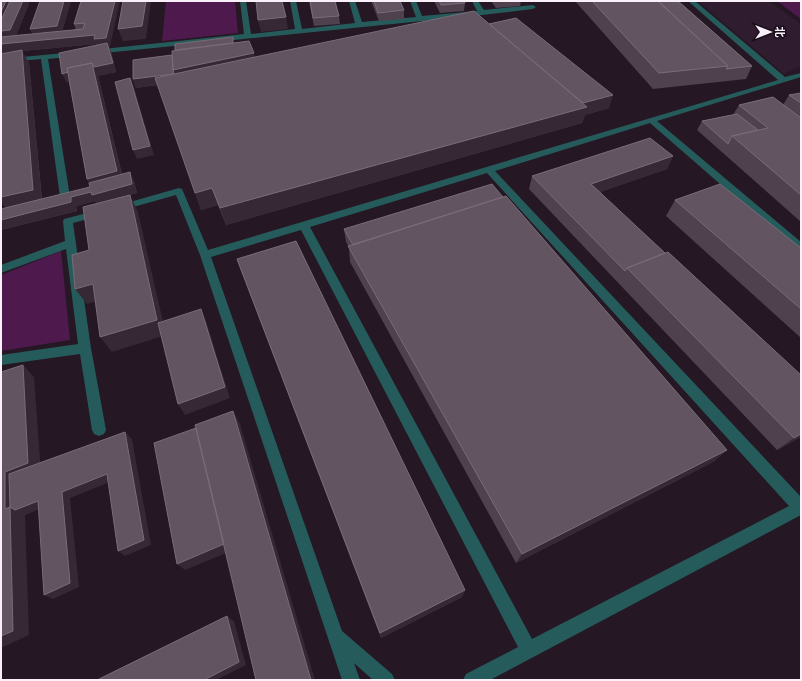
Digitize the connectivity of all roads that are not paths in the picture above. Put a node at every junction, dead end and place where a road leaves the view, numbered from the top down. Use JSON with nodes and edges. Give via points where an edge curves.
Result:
{"nodes":[{"id":1,"x":243,"y":1,"type":"edge"},
{"id":2,"x":293,"y":1,"type":"edge"},
{"id":3,"x":352,"y":1,"type":"edge"},
{"id":4,"x":413,"y":1,"type":"edge"},
{"id":5,"x":475,"y":1,"type":"edge"},
{"id":6,"x":528,"y":1,"type":"edge"},
{"id":7,"x":691,"y":1,"type":"edge"},
{"id":8,"x":482,"y":12,"type":"junction"},
{"id":9,"x":420,"y":19,"type":"junction"},
{"id":10,"x":359,"y":25,"type":"junction"},
{"id":11,"x":299,"y":31,"type":"junction"},
{"id":12,"x":248,"y":36,"type":"junction"},
{"id":13,"x":44,"y":57,"type":"junction"},
{"id":14,"x":1,"y":61,"type":"edge"},
{"id":15,"x":801,"y":75,"type":"edge"},
{"id":16,"x":783,"y":80,"type":"junction"},
{"id":17,"x":651,"y":120,"type":"junction"},
{"id":18,"x":488,"y":170,"type":"junction"},
{"id":19,"x":65,"y":196,"type":"edge"},
{"id":20,"x":304,"y":225,"type":"junction"},
{"id":21,"x":71,"y":243,"type":"junction"},
{"id":22,"x":801,"y":248,"type":"edge"},
{"id":23,"x":205,"y":255,"type":"junction"},
{"id":24,"x":1,"y":269,"type":"edge"},
{"id":25,"x":85,"y":348,"type":"junction"},
{"id":26,"x":1,"y":360,"type":"edge"},
{"id":27,"x":99,"y":430,"type":"dead end"},
{"id":28,"x":801,"y":507,"type":"edge"},
{"id":29,"x":336,"y":636,"type":"junction"},
{"id":30,"x":529,"y":650,"type":"junction"},
{"id":31,"x":352,"y":680,"type":"edge"},
{"id":32,"x":386,"y":680,"type":"edge"},
{"id":33,"x":472,"y":680,"type":"edge"}],
"edges":[{"from":1,"to":12,"type":"lane"},
{"from":2,"to":11,"type":"lane"},
{"from":3,"to":10,"type":"lane"},
{"from":4,"to":9,"type":"lane"},
{"from":5,"to":8,"type":"lane"},
{"from":6,"to":8,"type":"lane","via":[[533,7]]},
{"from":7,"to":16,"type":"lane"},
{"from":8,"to":9,"type":"lane"},
{"from":9,"to":10,"type":"lane"},
{"from":10,"to":11,"type":"lane"},
{"from":11,"to":12,"type":"lane"},
{"from":12,"to":13,"type":"lane"},
{"from":13,"to":14,"type":"lane"},
{"from":13,"to":19,"type":"lane"},
{"from":15,"to":16,"type":"lane"},
{"from":16,"to":17,"type":"lane"},
{"from":17,"to":18,"type":"lane"},
{"from":17,"to":22,"type":"lane"},
{"from":18,"to":20,"type":"lane"},
{"from":18,"to":28,"type":"lane"},
{"from":20,"to":23,"type":"lane"},
{"from":20,"to":30,"type":"lane"},
{"from":21,"to":23,"type":"lane","via":[[68,221],[179,191]]},
{"from":21,"to":24,"type":"lane"},
{"from":21,"to":25,"type":"lane"},
{"from":23,"to":29,"type":"lane"},
{"from":25,"to":26,"type":"lane"},
{"from":25,"to":27,"type":"lane"},
{"from":28,"to":30,"type":"lane"},
{"from":29,"to":31,"type":"lane"},
{"from":29,"to":32,"type":"lane"},
{"from":30,"to":33,"type":"lane"}]}
